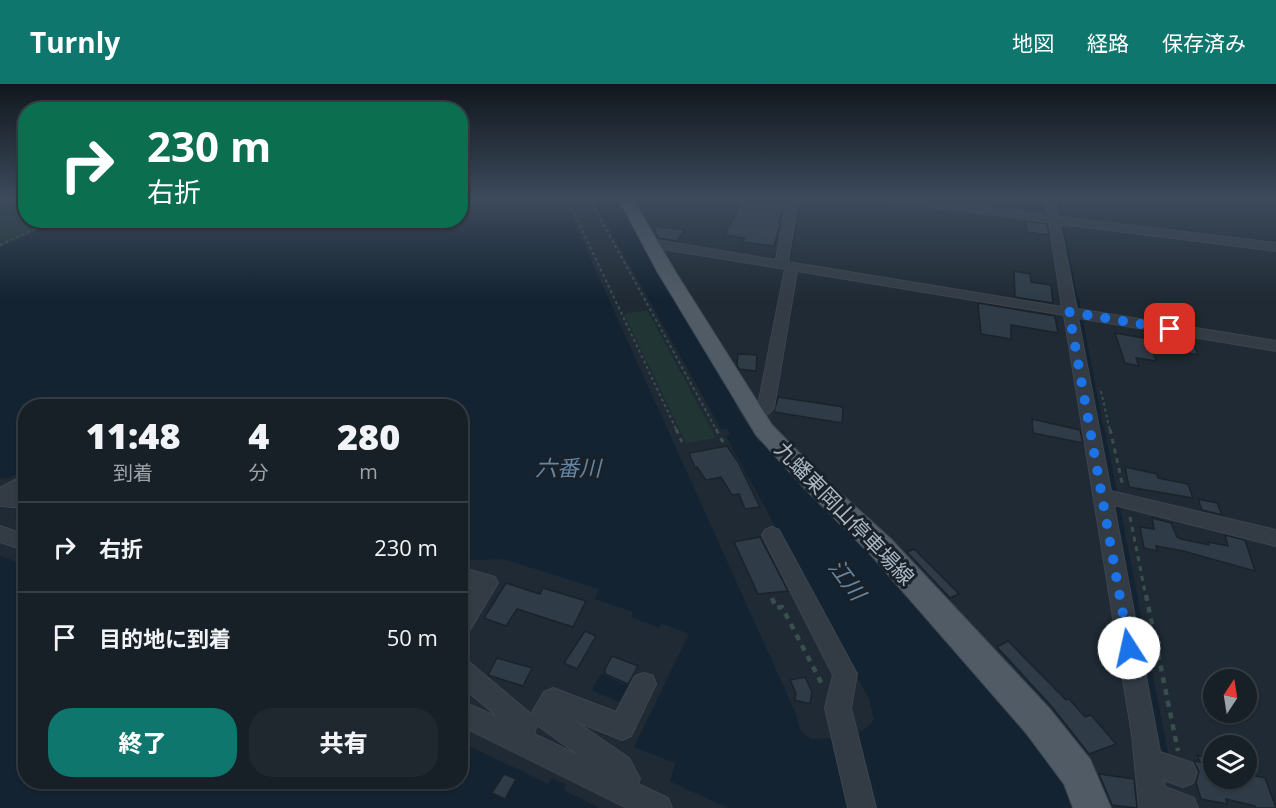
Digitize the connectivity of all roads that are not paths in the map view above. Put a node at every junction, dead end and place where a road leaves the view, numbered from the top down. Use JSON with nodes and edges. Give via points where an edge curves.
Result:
{"nodes":[{"id":1,"x":644,"y":232,"type":"edge"},
{"id":2,"x":789,"y":232,"type":"edge"},
{"id":3,"x":1060,"y":232,"type":"edge"},
{"id":4,"x":1158,"y":232,"type":"edge"},
{"id":5,"x":650,"y":243,"type":"junction"},
{"id":6,"x":1276,"y":247,"type":"edge"},
{"id":7,"x":787,"y":266,"type":"junction"},
{"id":8,"x":1076,"y":313,"type":"junction"},
{"id":9,"x":1276,"y":346,"type":"edge"},
{"id":10,"x":752,"y":414,"type":"junction"},
{"id":11,"x":18,"y":486,"type":"edge"},
{"id":12,"x":0,"y":498,"type":"edge"},
{"id":13,"x":1115,"y":499,"type":"junction"},
{"id":14,"x":18,"y":500,"type":"edge"},
{"id":15,"x":0,"y":534,"type":"edge"},
{"id":16,"x":772,"y":536,"type":"dead end"},
{"id":17,"x":1276,"y":538,"type":"edge"},
{"id":18,"x":18,"y":540,"type":"edge"},
{"id":19,"x":468,"y":577,"type":"edge"},
{"id":20,"x":468,"y":613,"type":"edge"},
{"id":21,"x":468,"y":677,"type":"edge"},
{"id":22,"x":644,"y":684,"type":"dead end"},
{"id":23,"x":468,"y":716,"type":"edge"},
{"id":24,"x":516,"y":741,"type":"junction"},
{"id":25,"x":622,"y":791,"type":"junction"},
{"id":26,"x":1167,"y":804,"type":"edge"},
{"id":27,"x":658,"y":808,"type":"edge"},
{"id":28,"x":862,"y":808,"type":"edge"},
{"id":29,"x":1092,"y":808,"type":"edge"}],
"edges":[{"from":1,"to":5,"type":"main road","name":"九蟠東岡山停車場線"},
{"from":2,"to":7,"type":"street"},
{"from":3,"to":8,"type":"street"},
{"from":4,"to":6,"type":"street"},
{"from":5,"to":7,"type":"street"},
{"from":5,"to":10,"type":"main road","name":"九蟠東岡山停車場線"},
{"from":7,"to":8,"type":"street"},
{"from":7,"to":10,"type":"street","via":[[790,271],[766,408]]},
{"from":8,"to":9,"type":"street"},
{"from":8,"to":13,"type":"street"},
{"from":10,"to":29,"type":"main road","name":"九蟠東岡山停車場線","via":[[816,485],[881,547],[1038,721],[1077,772]]},
{"from":11,"to":12,"type":"street"},
{"from":12,"to":14,"type":"street"},
{"from":13,"to":17,"type":"street"},
{"from":13,"to":26,"type":"street","via":[[1166,768]]},
{"from":15,"to":18,"type":"street"},
{"from":16,"to":28,"type":"street","via":[[845,674],[838,708]]},
{"from":19,"to":20,"type":"street","via":[[487,583]]},
{"from":21,"to":24,"type":"street","via":[[525,726]]},
{"from":22,"to":25,"type":"street","via":[[622,727],[553,700],[544,714],[619,768],[626,779]]},
{"from":23,"to":24,"type":"street"},
{"from":24,"to":25,"type":"street"},
{"from":25,"to":27,"type":"street"}]}
